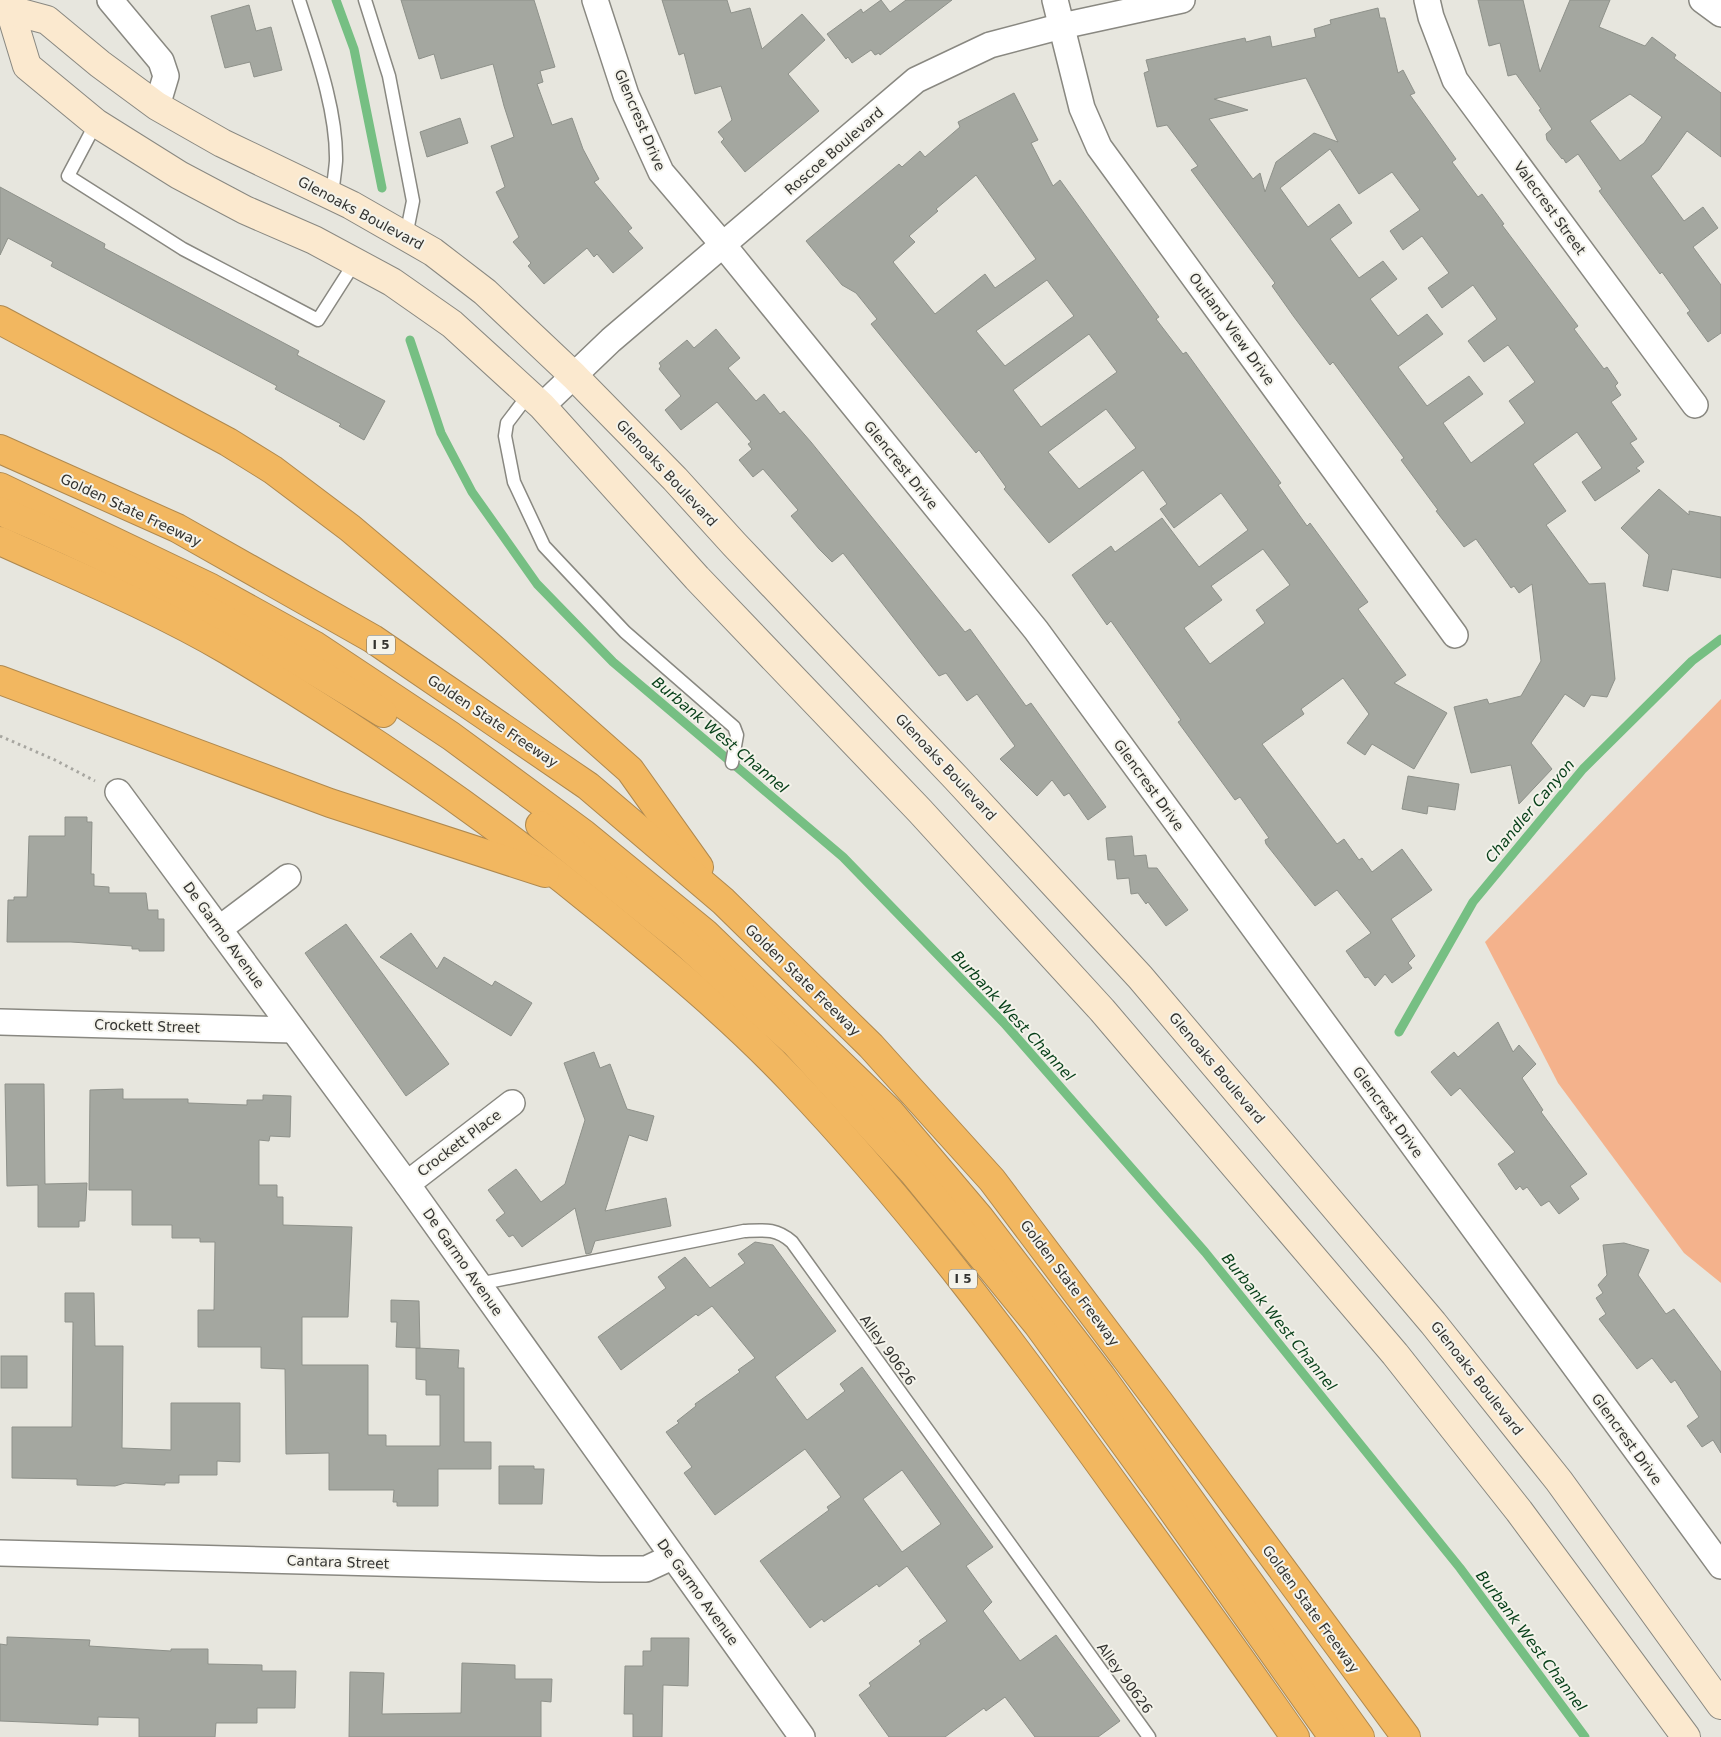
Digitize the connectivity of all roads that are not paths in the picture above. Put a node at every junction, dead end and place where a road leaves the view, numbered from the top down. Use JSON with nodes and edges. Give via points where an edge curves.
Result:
{"nodes":[{"id":1,"x":110,"y":0,"type":"edge"},
{"id":2,"x":299,"y":0,"type":"edge"},
{"id":3,"x":365,"y":0,"type":"edge"},
{"id":4,"x":595,"y":0,"type":"edge"},
{"id":5,"x":1055,"y":0,"type":"edge"},
{"id":6,"x":1182,"y":0,"type":"edge"},
{"id":7,"x":1427,"y":0,"type":"edge"},
{"id":8,"x":1702,"y":0,"type":"edge"},
{"id":9,"x":7,"y":10,"type":"edge"},
{"id":10,"x":1721,"y":14,"type":"edge"},
{"id":11,"x":1062,"y":26,"type":"junction"},
{"id":12,"x":157,"y":106,"type":"junction"},
{"id":13,"x":96,"y":123,"type":"junction"},
{"id":14,"x":332,"y":196,"type":"junction"},
{"id":15,"x":406,"y":236,"type":"junction"},
{"id":16,"x":724,"y":246,"type":"junction"},
{"id":17,"x":356,"y":262,"type":"junction"},
{"id":18,"x":0,"y":320,"type":"edge"},
{"id":19,"x":574,"y":376,"type":"junction"},
{"id":20,"x":535,"y":400,"type":"junction"},
{"id":21,"x":1695,"y":405,"type":"dead end"},
{"id":22,"x":0,"y":449,"type":"edge"},
{"id":23,"x":0,"y":487,"type":"edge"},
{"id":24,"x":0,"y":511,"type":"edge"},
{"id":25,"x":0,"y":542,"type":"edge"},
{"id":26,"x":1455,"y":636,"type":"dead end"},
{"id":27,"x":0,"y":680,"type":"edge"},
{"id":28,"x":732,"y":763,"type":"dead end"},
{"id":29,"x":118,"y":792,"type":"road end"},
{"id":30,"x":288,"y":877,"type":"dead end"},
{"id":31,"x":565,"y":879,"type":"junction"},
{"id":32,"x":723,"y":901,"type":"junction"},
{"id":33,"x":219,"y":929,"type":"junction"},
{"id":34,"x":0,"y":1022,"type":"edge"},
{"id":35,"x":293,"y":1030,"type":"junction"},
{"id":36,"x":512,"y":1103,"type":"dead end"},
{"id":37,"x":407,"y":1184,"type":"junction"},
{"id":38,"x":478,"y":1284,"type":"junction"},
{"id":39,"x":0,"y":1553,"type":"edge"},
{"id":40,"x":672,"y":1557,"type":"junction"},
{"id":41,"x":1721,"y":1566,"type":"edge"},
{"id":42,"x":1721,"y":1705,"type":"edge"},
{"id":43,"x":802,"y":1737,"type":"edge"},
{"id":44,"x":1149,"y":1737,"type":"edge"},
{"id":45,"x":1295,"y":1737,"type":"edge"},
{"id":46,"x":1333,"y":1737,"type":"edge"},
{"id":47,"x":1360,"y":1737,"type":"edge"},
{"id":48,"x":1406,"y":1737,"type":"edge"},
{"id":49,"x":1686,"y":1737,"type":"edge"}],
"edges":[{"from":1,"to":12,"type":"street","via":[[161,61],[166,76]]},
{"from":2,"to":14,"type":"lane","via":[[321,68],[335,135]]},
{"from":3,"to":15,"type":"lane","via":[[389,76],[413,201]]},
{"from":4,"to":16,"type":"street","name":"Glencrest Drive","via":[[626,95],[661,172]]},
{"from":5,"to":11,"type":"street","name":"Outland View Drive"},
{"from":6,"to":11,"type":"street","name":"Roscoe Boulevard"},
{"from":7,"to":21,"type":"street","name":"Valecrest Street","via":[[1456,80]]},
{"from":8,"to":10,"type":"street"},
{"from":9,"to":12,"type":"main road","name":"Glenoaks Boulevard","via":[[47,20]]},
{"from":9,"to":13,"type":"main road","name":"Glenoaks Boulevard","via":[[28,66]]},
{"from":11,"to":16,"type":"street","name":"Roscoe Boulevard","via":[[990,45],[916,80]]},
{"from":11,"to":26,"type":"street","name":"Outland View Drive","via":[[1082,108],[1099,147]]},
{"from":12,"to":14,"type":"main road","name":"Glenoaks Boulevard","via":[[222,143]]},
{"from":13,"to":17,"type":"main road","name":"Glenoaks Boulevard","via":[[245,210]]},
{"from":13,"to":17,"type":"lane","via":[[68,176],[183,249],[318,320]]},
{"from":14,"to":15,"type":"main road","name":"Glenoaks Boulevard"},
{"from":15,"to":19,"type":"main road","name":"Glenoaks Boulevard","via":[[433,252],[485,292]]},
{"from":16,"to":19,"type":"street","name":"Roscoe Boulevard","via":[[611,340]]},
{"from":16,"to":41,"type":"street","name":"Glencrest Drive","via":[[1036,630]]},
{"from":17,"to":20,"type":"main road","name":"Glenoaks Boulevard","via":[[392,282],[452,324]]},
{"from":18,"to":32,"type":"highway","via":[[228,442],[350,528],[630,770]]},
{"from":19,"to":20,"type":"street","name":"Roscoe Boulevard"},
{"from":19,"to":42,"type":"main road","name":"Glenoaks Boulevard","via":[[943,763],[1140,978],[1433,1323],[1558,1481]]},
{"from":20,"to":28,"type":"lane","via":[[507,423],[505,436],[514,482],[544,546],[625,632],[734,727],[737,735]]},
{"from":20,"to":49,"type":"main road","name":"Glenoaks Boulevard","via":[[697,578],[920,812],[1102,1010],[1394,1354],[1519,1511]]},
{"from":22,"to":32,"type":"highway","name":"Golden State Freeway","number":"I 5","via":[[177,528],[372,639],[588,786]]},
{"from":23,"to":47,"type":"highway","via":[[211,588],[314,645],[451,736],[576,828],[706,933],[890,1112],[979,1217],[1101,1376]]},
{"from":24,"to":46,"type":"highway","via":[[52,533],[248,631],[392,718],[569,846],[682,940],[796,1044],[912,1171],[1038,1325]]},
{"from":25,"to":31,"type":"highway","number":"I 5","via":[[95,584],[224,648],[398,757]]},
{"from":27,"to":31,"type":"highway","via":[[330,803]]},
{"from":29,"to":33,"type":"street","name":"De Garmo Avenue"},
{"from":30,"to":33,"type":"street"},
{"from":31,"to":45,"type":"highway","number":"I 5","via":[[683,976],[790,1078],[899,1200],[1048,1391]]},
{"from":32,"to":48,"type":"highway","name":"Golden State Freeway","number":"I 5","via":[[871,1046],[992,1180]]},
{"from":33,"to":35,"type":"street","name":"De Garmo Avenue"},
{"from":34,"to":35,"type":"street","name":"Crockett Street"},
{"from":35,"to":37,"type":"street","name":"De Garmo Avenue"},
{"from":36,"to":37,"type":"street","name":"Crockett Place"},
{"from":37,"to":38,"type":"street","name":"De Garmo Avenue"},
{"from":38,"to":40,"type":"street","name":"De Garmo Avenue"},
{"from":38,"to":44,"type":"lane","name":"Alley 90626","via":[[744,1232],[766,1230],[782,1233],[798,1250]]},
{"from":39,"to":40,"type":"street","name":"Cantara Street","via":[[600,1569],[646,1569]]},
{"from":40,"to":43,"type":"street","name":"De Garmo Avenue"}]}
